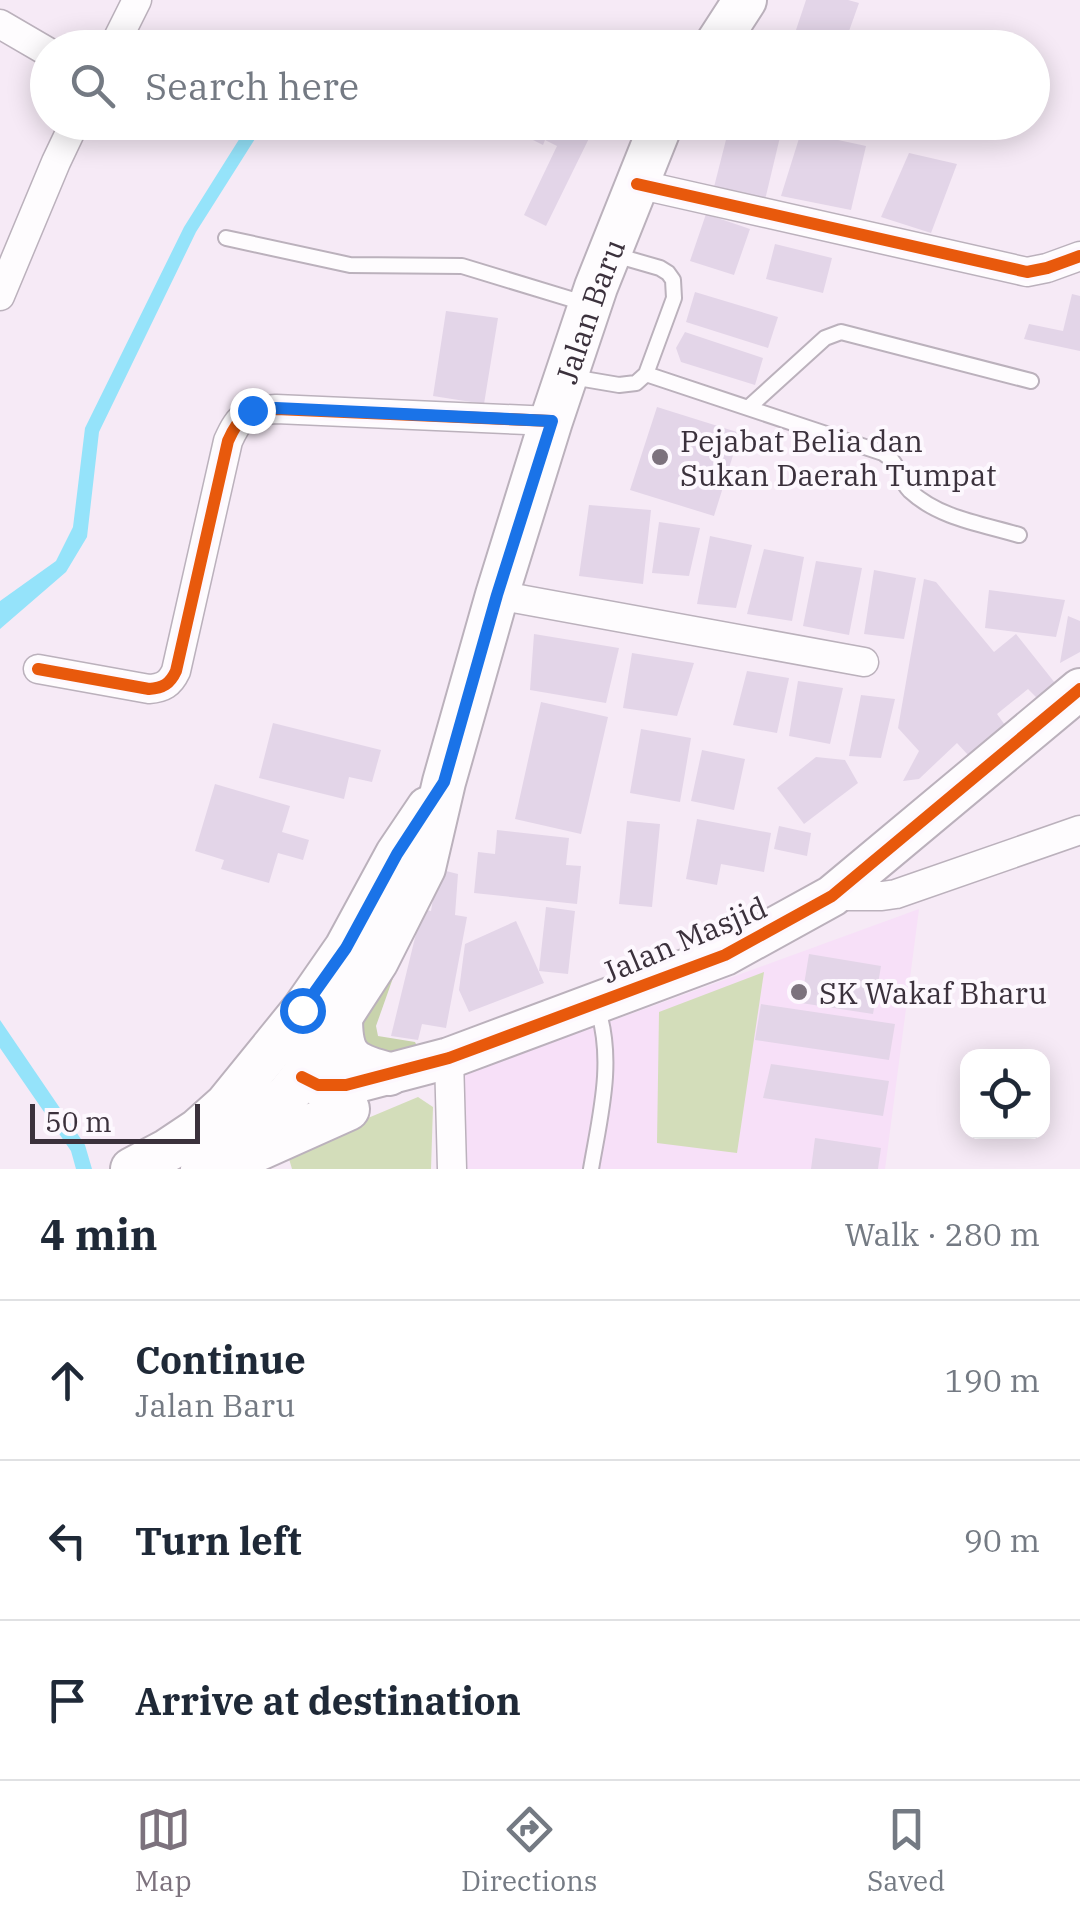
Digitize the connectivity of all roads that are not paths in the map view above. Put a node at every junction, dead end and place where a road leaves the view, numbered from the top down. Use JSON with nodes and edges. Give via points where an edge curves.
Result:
{"nodes":[{"id":1,"x":137,"y":0,"type":"edge"},
{"id":2,"x":714,"y":0,"type":"edge"},
{"id":3,"x":746,"y":0,"type":"edge"},
{"id":4,"x":0,"y":24,"type":"edge"},
{"id":5,"x":122,"y":30,"type":"edge"},
{"id":6,"x":700,"y":30,"type":"edge"},
{"id":7,"x":726,"y":30,"type":"edge"},
{"id":8,"x":30,"y":42,"type":"edge"},
{"id":9,"x":67,"y":140,"type":"edge"},
{"id":10,"x":656,"y":140,"type":"edge"},
{"id":11,"x":637,"y":184,"type":"junction"},
{"id":12,"x":226,"y":238,"type":"dead end"},
{"id":13,"x":609,"y":253,"type":"junction"},
{"id":14,"x":1080,"y":256,"type":"edge"},
{"id":15,"x":0,"y":296,"type":"edge"},
{"id":16,"x":591,"y":305,"type":"junction"},
{"id":17,"x":646,"y":374,"type":"junction"},
{"id":18,"x":566,"y":376,"type":"junction"},
{"id":19,"x":1031,"y":381,"type":"dead end"},
{"id":20,"x":748,"y":408,"type":"junction"},
{"id":21,"x":552,"y":421,"type":"junction"},
{"id":22,"x":1019,"y":534,"type":"dead end"},
{"id":23,"x":497,"y":595,"type":"junction"},
{"id":24,"x":864,"y":662,"type":"dead end"},
{"id":25,"x":38,"y":669,"type":"dead end"},
{"id":26,"x":1080,"y":689,"type":"edge"},
{"id":27,"x":1080,"y":830,"type":"edge"},
{"id":28,"x":832,"y":896,"type":"junction"},
{"id":29,"x":596,"y":1004,"type":"junction"},
{"id":30,"x":322,"y":1014,"type":"junction"},
{"id":31,"x":449,"y":1058,"type":"junction"},
{"id":32,"x":389,"y":1074,"type":"junction"},
{"id":33,"x":289,"y":1084,"type":"junction"},
{"id":34,"x":226,"y":1105,"type":"junction"},
{"id":35,"x":348,"y":1109,"type":"junction"},
{"id":36,"x":132,"y":1169,"type":"edge"},
{"id":37,"x":202,"y":1169,"type":"edge"},
{"id":38,"x":215,"y":1169,"type":"edge"},
{"id":39,"x":452,"y":1169,"type":"edge"},
{"id":40,"x":591,"y":1169,"type":"edge"}],
"edges":[{"from":1,"to":5,"type":"street"},
{"from":2,"to":6,"type":"main road"},
{"from":3,"to":7,"type":"main road"},
{"from":4,"to":8,"type":"street"},
{"from":9,"to":15,"type":"street"},
{"from":10,"to":11,"type":"main road","name":"Jalan Baru"},
{"from":11,"to":13,"type":"main road","name":"Jalan Baru"},
{"from":11,"to":14,"type":"street","via":[[1027,272]]},
{"from":12,"to":16,"type":"lane","via":[[350,264],[462,266]]},
{"from":13,"to":16,"type":"main road","name":"Jalan Baru"},
{"from":13,"to":17,"type":"lane","via":[[660,268],[674,280],[674,298]]},
{"from":16,"to":18,"type":"main road","name":"Jalan Baru"},
{"from":17,"to":18,"type":"lane","via":[[628,386]]},
{"from":17,"to":20,"type":"lane"},
{"from":18,"to":21,"type":"main road","name":"Jalan Baru"},
{"from":19,"to":20,"type":"lane","via":[[841,332],[825,338]]},
{"from":20,"to":22,"type":"lane","via":[[883,453],[896,462],[908,489],[939,512]]},
{"from":21,"to":23,"type":"main road","name":"Jalan Baru"},
{"from":21,"to":25,"type":"street","via":[[252,410],[228,440],[171,682],[149,690]]},
{"from":23,"to":24,"type":"street"},
{"from":23,"to":30,"type":"main road","name":"Jalan Baru","via":[[444,782],[346,948]]},
{"from":26,"to":28,"type":"street","name":"Jalan Masjid"},
{"from":27,"to":28,"type":"street","via":[[896,894]]},
{"from":28,"to":29,"type":"street","name":"Jalan Masjid","via":[[725,956]]},
{"from":29,"to":31,"type":"street","name":"Jalan Masjid"},
{"from":29,"to":40,"type":"lane","via":[[607,1070]]},
{"from":30,"to":32,"type":"main road","via":[[348,1056]]},
{"from":30,"to":33,"type":"main road","name":"Jalan Baru"},
{"from":30,"to":34,"type":"main road","name":"Jalan Baru"},
{"from":31,"to":32,"type":"street","name":"Jalan Masjid"},
{"from":31,"to":35,"type":"street","name":"Jalan Masjid","via":[[396,1091]]},
{"from":31,"to":39,"type":"street"},
{"from":32,"to":33,"type":"street","name":"Jalan Masjid","via":[[346,1085]]},
{"from":33,"to":34,"type":"main road","via":[[264,1084]]},
{"from":33,"to":35,"type":"street","name":"Jalan Masjid","via":[[304,1105]]},
{"from":33,"to":37,"type":"main road","name":"Jalan Baru"},
{"from":34,"to":36,"type":"main road","name":"Jalan Baru"},
{"from":35,"to":38,"type":"main road"}]}
